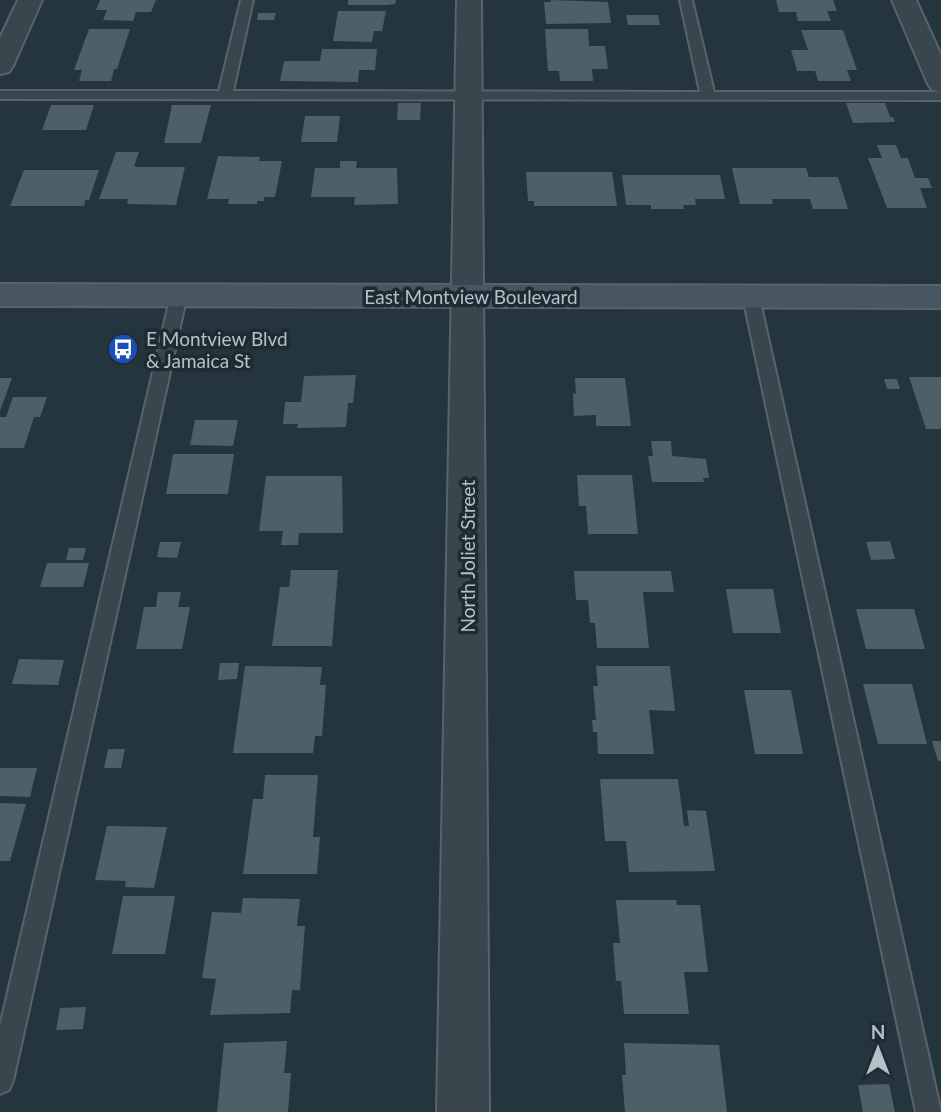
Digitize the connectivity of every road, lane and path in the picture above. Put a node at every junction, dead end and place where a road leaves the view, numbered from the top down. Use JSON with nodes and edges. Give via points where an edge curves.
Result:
{"nodes":[{"id":1,"x":30,"y":0,"type":"edge"},
{"id":2,"x":247,"y":0,"type":"edge"},
{"id":3,"x":469,"y":0,"type":"edge"},
{"id":4,"x":686,"y":0,"type":"edge"},
{"id":5,"x":904,"y":0,"type":"edge"},
{"id":6,"x":0,"y":65,"type":"edge"},
{"id":7,"x":941,"y":84,"type":"edge"},
{"id":8,"x":0,"y":95,"type":"edge"},
{"id":9,"x":225,"y":95,"type":"junction"},
{"id":10,"x":469,"y":95,"type":"junction"},
{"id":11,"x":708,"y":96,"type":"junction"},
{"id":12,"x":941,"y":96,"type":"edge"},
{"id":13,"x":0,"y":295,"type":"edge"},
{"id":14,"x":180,"y":295,"type":"junction"},
{"id":15,"x":468,"y":296,"type":"junction"},
{"id":16,"x":751,"y":297,"type":"junction"},
{"id":17,"x":941,"y":297,"type":"edge"},
{"id":18,"x":0,"y":1082,"type":"edge"},
{"id":19,"x":463,"y":1112,"type":"edge"},
{"id":20,"x":929,"y":1112,"type":"edge"}],
"edges":[{"from":1,"to":6,"type":"street"},
{"from":2,"to":9,"type":"lane"},
{"from":3,"to":10,"type":"street","name":"North Joliet Street"},
{"from":4,"to":11,"type":"lane"},
{"from":5,"to":7,"type":"street"},
{"from":8,"to":9,"type":"lane"},
{"from":9,"to":10,"type":"lane"},
{"from":10,"to":11,"type":"lane"},
{"from":10,"to":15,"type":"street","name":"North Joliet Street"},
{"from":11,"to":12,"type":"lane"},
{"from":13,"to":14,"type":"main road","name":"East Montview Boulevard"},
{"from":14,"to":15,"type":"main road","name":"East Montview Boulevard"},
{"from":14,"to":18,"type":"lane"},
{"from":15,"to":16,"type":"main road","name":"East Montview Boulevard"},
{"from":15,"to":19,"type":"street","name":"North Joliet Street"},
{"from":16,"to":17,"type":"main road","name":"East Montview Boulevard"},
{"from":16,"to":20,"type":"lane"}]}
